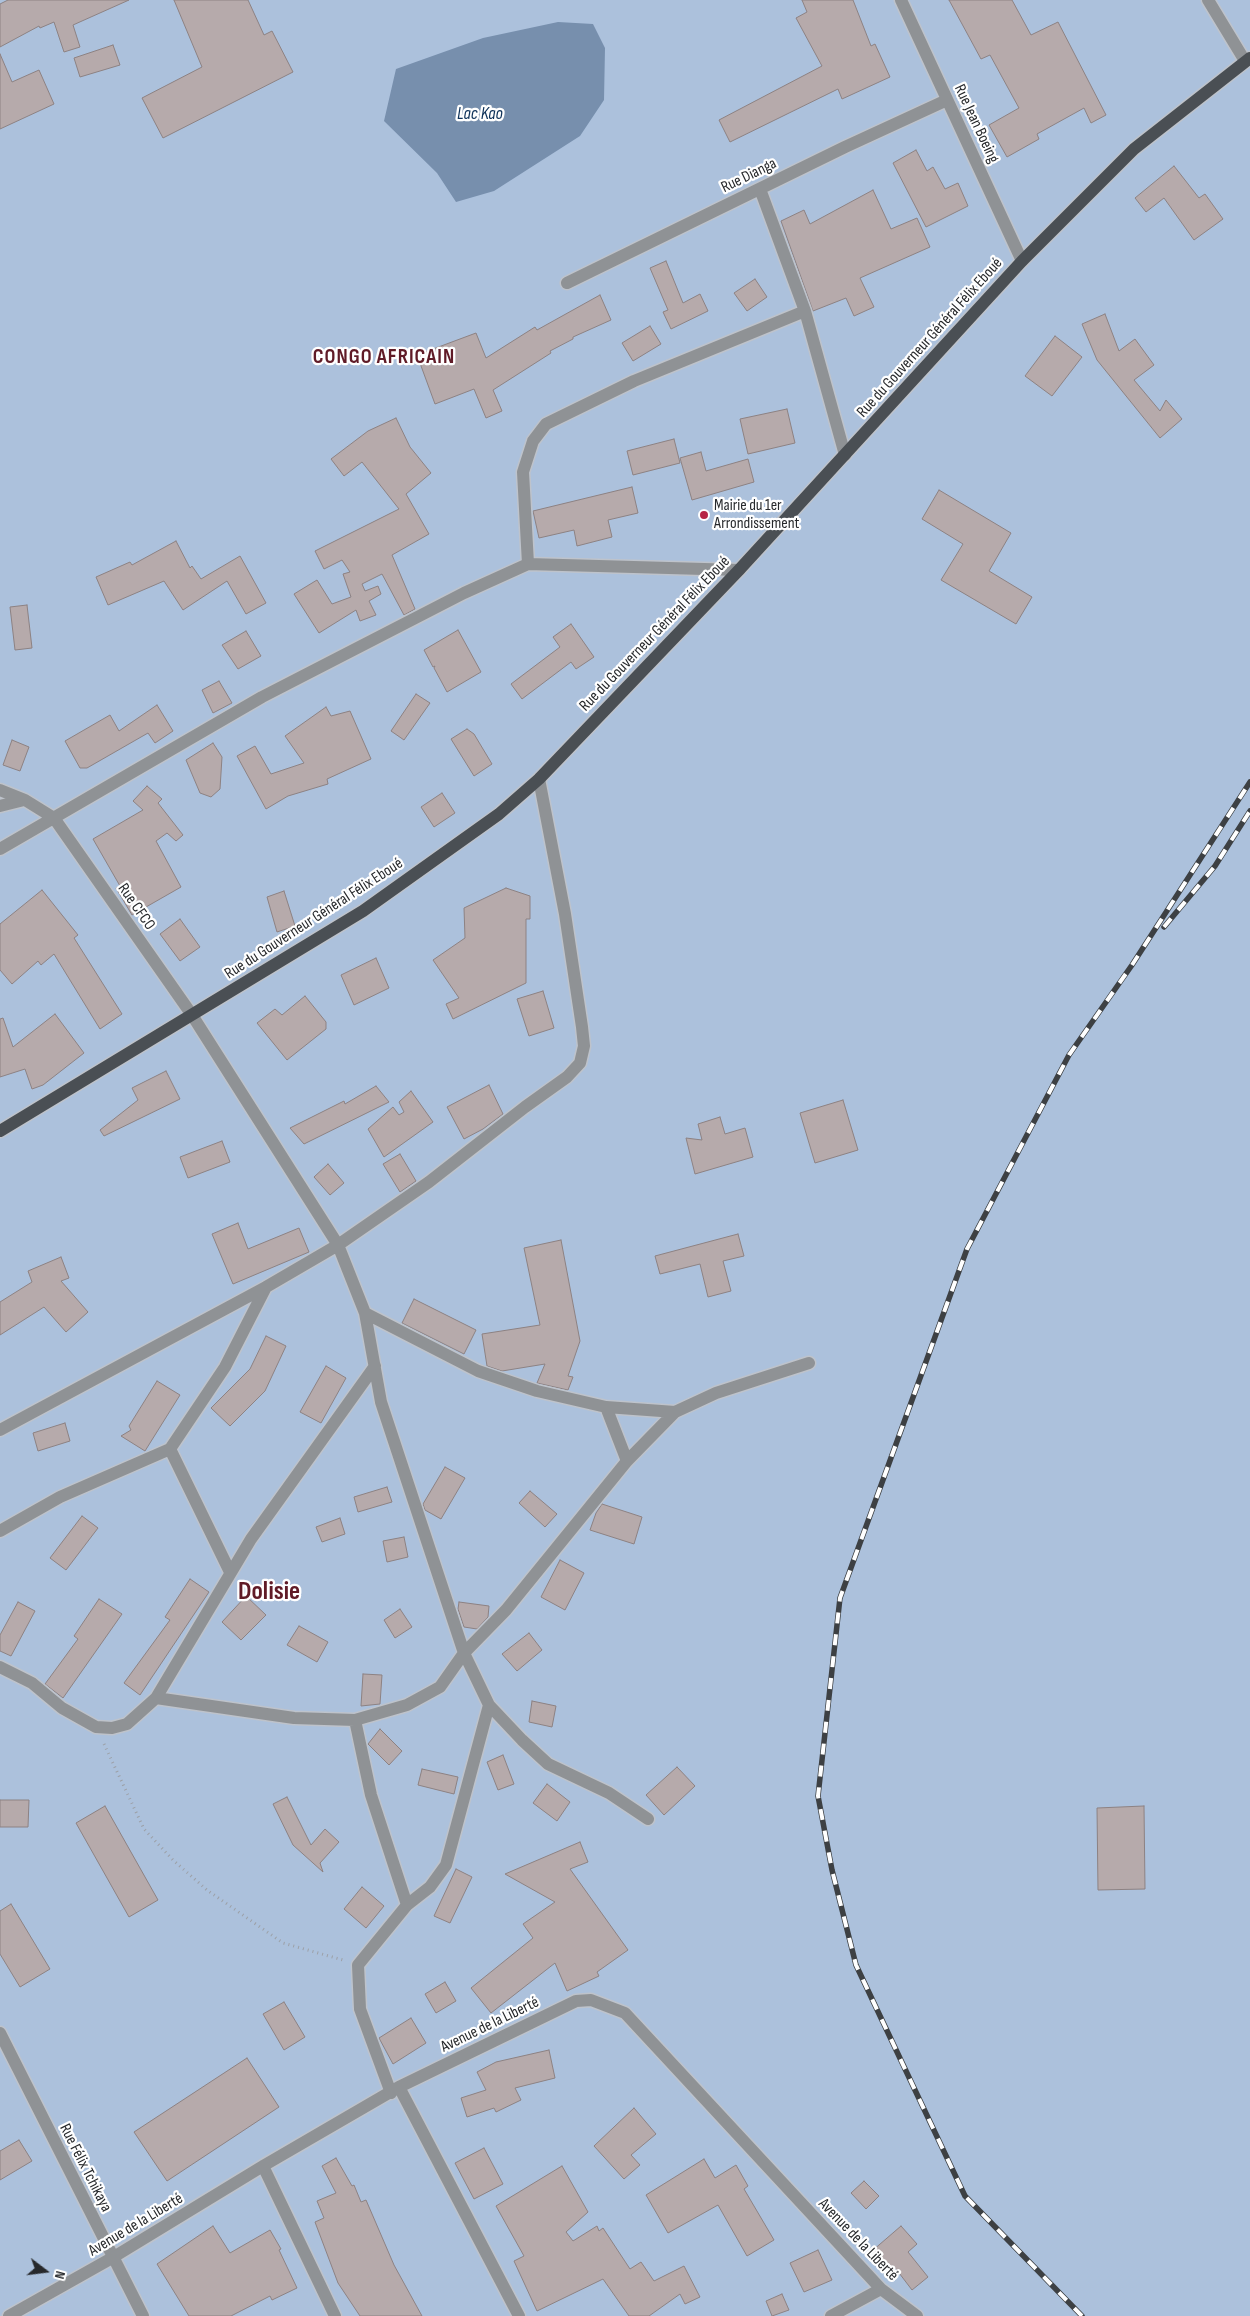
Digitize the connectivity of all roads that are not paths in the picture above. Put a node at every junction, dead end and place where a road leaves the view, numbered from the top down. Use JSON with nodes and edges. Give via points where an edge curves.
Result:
{"nodes":[{"id":1,"x":900,"y":0,"type":"edge"},
{"id":2,"x":1208,"y":0,"type":"edge"},
{"id":3,"x":1248,"y":60,"type":"edge"},
{"id":4,"x":947,"y":100,"type":"junction"},
{"id":5,"x":760,"y":189,"type":"junction"},
{"id":6,"x":1022,"y":261,"type":"junction"},
{"id":7,"x":567,"y":283,"type":"dead end"},
{"id":8,"x":805,"y":311,"type":"junction"},
{"id":9,"x":845,"y":455,"type":"junction"},
{"id":10,"x":528,"y":564,"type":"junction"},
{"id":11,"x":739,"y":570,"type":"junction"},
{"id":12,"x":539,"y":779,"type":"junction"},
{"id":13,"x":0,"y":790,"type":"edge"},
{"id":14,"x":25,"y":800,"type":"junction"},
{"id":15,"x":0,"y":806,"type":"edge"},
{"id":16,"x":54,"y":818,"type":"junction"},
{"id":17,"x":0,"y":848,"type":"edge"},
{"id":18,"x":192,"y":1015,"type":"junction"},
{"id":19,"x":0,"y":1131,"type":"edge"},
{"id":20,"x":338,"y":1245,"type":"junction"},
{"id":21,"x":266,"y":1287,"type":"junction"},
{"id":22,"x":365,"y":1313,"type":"junction"},
{"id":23,"x":809,"y":1363,"type":"dead end"},
{"id":24,"x":375,"y":1366,"type":"junction"},
{"id":25,"x":606,"y":1407,"type":"junction"},
{"id":26,"x":675,"y":1412,"type":"junction"},
{"id":27,"x":0,"y":1430,"type":"edge"},
{"id":28,"x":170,"y":1449,"type":"junction"},
{"id":29,"x":627,"y":1461,"type":"junction"},
{"id":30,"x":0,"y":1531,"type":"edge"},
{"id":31,"x":230,"y":1572,"type":"junction"},
{"id":32,"x":464,"y":1653,"type":"junction"},
{"id":33,"x":0,"y":1667,"type":"edge"},
{"id":34,"x":156,"y":1698,"type":"junction"},
{"id":35,"x":489,"y":1705,"type":"junction"},
{"id":36,"x":355,"y":1720,"type":"junction"},
{"id":37,"x":648,"y":1819,"type":"dead end"},
{"id":38,"x":408,"y":1905,"type":"junction"},
{"id":39,"x":0,"y":2033,"type":"edge"},
{"id":40,"x":395,"y":2090,"type":"junction"},
{"id":41,"x":263,"y":2166,"type":"junction"},
{"id":42,"x":112,"y":2258,"type":"junction"},
{"id":43,"x":881,"y":2289,"type":"junction"},
{"id":44,"x":9,"y":2316,"type":"edge"},
{"id":45,"x":143,"y":2316,"type":"edge"},
{"id":46,"x":335,"y":2316,"type":"edge"},
{"id":47,"x":519,"y":2316,"type":"edge"},
{"id":48,"x":831,"y":2316,"type":"edge"},
{"id":49,"x":917,"y":2316,"type":"edge"}],
"edges":[{"from":1,"to":4,"type":"street","name":"Rue Jean Boeing"},
{"from":2,"to":3,"type":"street"},
{"from":3,"to":6,"type":"main road","name":"Rue du Gouverneur Général Félix Eboué","via":[[1134,149]]},
{"from":4,"to":5,"type":"street","name":"Rue Dianga"},
{"from":4,"to":6,"type":"street","name":"Rue Jean Boeing"},
{"from":5,"to":7,"type":"street","name":"Rue Dianga"},
{"from":5,"to":8,"type":"street"},
{"from":6,"to":9,"type":"main road","name":"Rue du Gouverneur Général Félix Eboué"},
{"from":8,"to":9,"type":"street"},
{"from":8,"to":10,"type":"street","via":[[634,381],[546,424],[533,442],[523,472]]},
{"from":9,"to":11,"type":"main road","name":"Rue du Gouverneur Général Félix Eboué"},
{"from":10,"to":11,"type":"street"},
{"from":10,"to":16,"type":"street","via":[[262,697]]},
{"from":11,"to":12,"type":"main road","name":"Rue du Gouverneur Général Félix Eboué"},
{"from":12,"to":18,"type":"main road","name":"Rue du Gouverneur Général Félix Eboué","via":[[499,814],[363,911]]},
{"from":12,"to":20,"type":"street","via":[[565,914],[582,1027],[584,1046],[580,1063],[567,1077],[430,1182]]},
{"from":13,"to":14,"type":"street"},
{"from":14,"to":15,"type":"street"},
{"from":14,"to":16,"type":"street"},
{"from":16,"to":17,"type":"street"},
{"from":16,"to":18,"type":"street","name":"Rue CFCO"},
{"from":18,"to":19,"type":"main road","name":"Rue du Gouverneur Général Félix Eboué"},
{"from":18,"to":20,"type":"street","name":"Rue CFCO"},
{"from":20,"to":21,"type":"street"},
{"from":20,"to":22,"type":"street","name":"Rue CFCO"},
{"from":21,"to":27,"type":"street"},
{"from":21,"to":28,"type":"street","via":[[225,1367]]},
{"from":22,"to":24,"type":"street","name":"Rue CFCO"},
{"from":22,"to":25,"type":"street","via":[[478,1371],[536,1391]]},
{"from":23,"to":26,"type":"street","via":[[716,1394]]},
{"from":24,"to":31,"type":"street","via":[[250,1539]]},
{"from":24,"to":32,"type":"street","name":"Rue CFCO","via":[[381,1402]]},
{"from":25,"to":26,"type":"street"},
{"from":25,"to":29,"type":"street"},
{"from":26,"to":29,"type":"street"},
{"from":28,"to":30,"type":"street","via":[[60,1497]]},
{"from":28,"to":31,"type":"street"},
{"from":29,"to":32,"type":"street","via":[[506,1610]]},
{"from":31,"to":34,"type":"street"},
{"from":32,"to":35,"type":"street","name":"Rue CFCO"},
{"from":32,"to":36,"type":"street","via":[[440,1687],[407,1705]]},
{"from":33,"to":34,"type":"street","via":[[32,1683],[62,1708],[96,1727],[112,1728],[127,1724]]},
{"from":34,"to":36,"type":"street","via":[[294,1718]]},
{"from":35,"to":37,"type":"street","name":"Rue CFCO","via":[[548,1764],[609,1794]]},
{"from":35,"to":38,"type":"street","via":[[446,1865],[430,1886]]},
{"from":36,"to":38,"type":"street","via":[[371,1795]]},
{"from":38,"to":40,"type":"street","via":[[358,1965],[360,2009]]},
{"from":39,"to":42,"type":"street","name":"Rue Félix Tchikaya"},
{"from":40,"to":41,"type":"street","name":"Avenue de la Liberté"},
{"from":40,"to":43,"type":"street","name":"Avenue de la Liberté","via":[[576,2001],[591,2000],[606,2005],[625,2013]]},
{"from":40,"to":47,"type":"street"},
{"from":41,"to":42,"type":"street","name":"Avenue de la Liberté"},
{"from":41,"to":46,"type":"street"},
{"from":42,"to":44,"type":"street","name":"Avenue de la Liberté"},
{"from":42,"to":45,"type":"street","name":"Rue Félix Tchikaya"},
{"from":43,"to":48,"type":"street"},
{"from":43,"to":49,"type":"street","name":"Avenue de la Liberté"}]}
